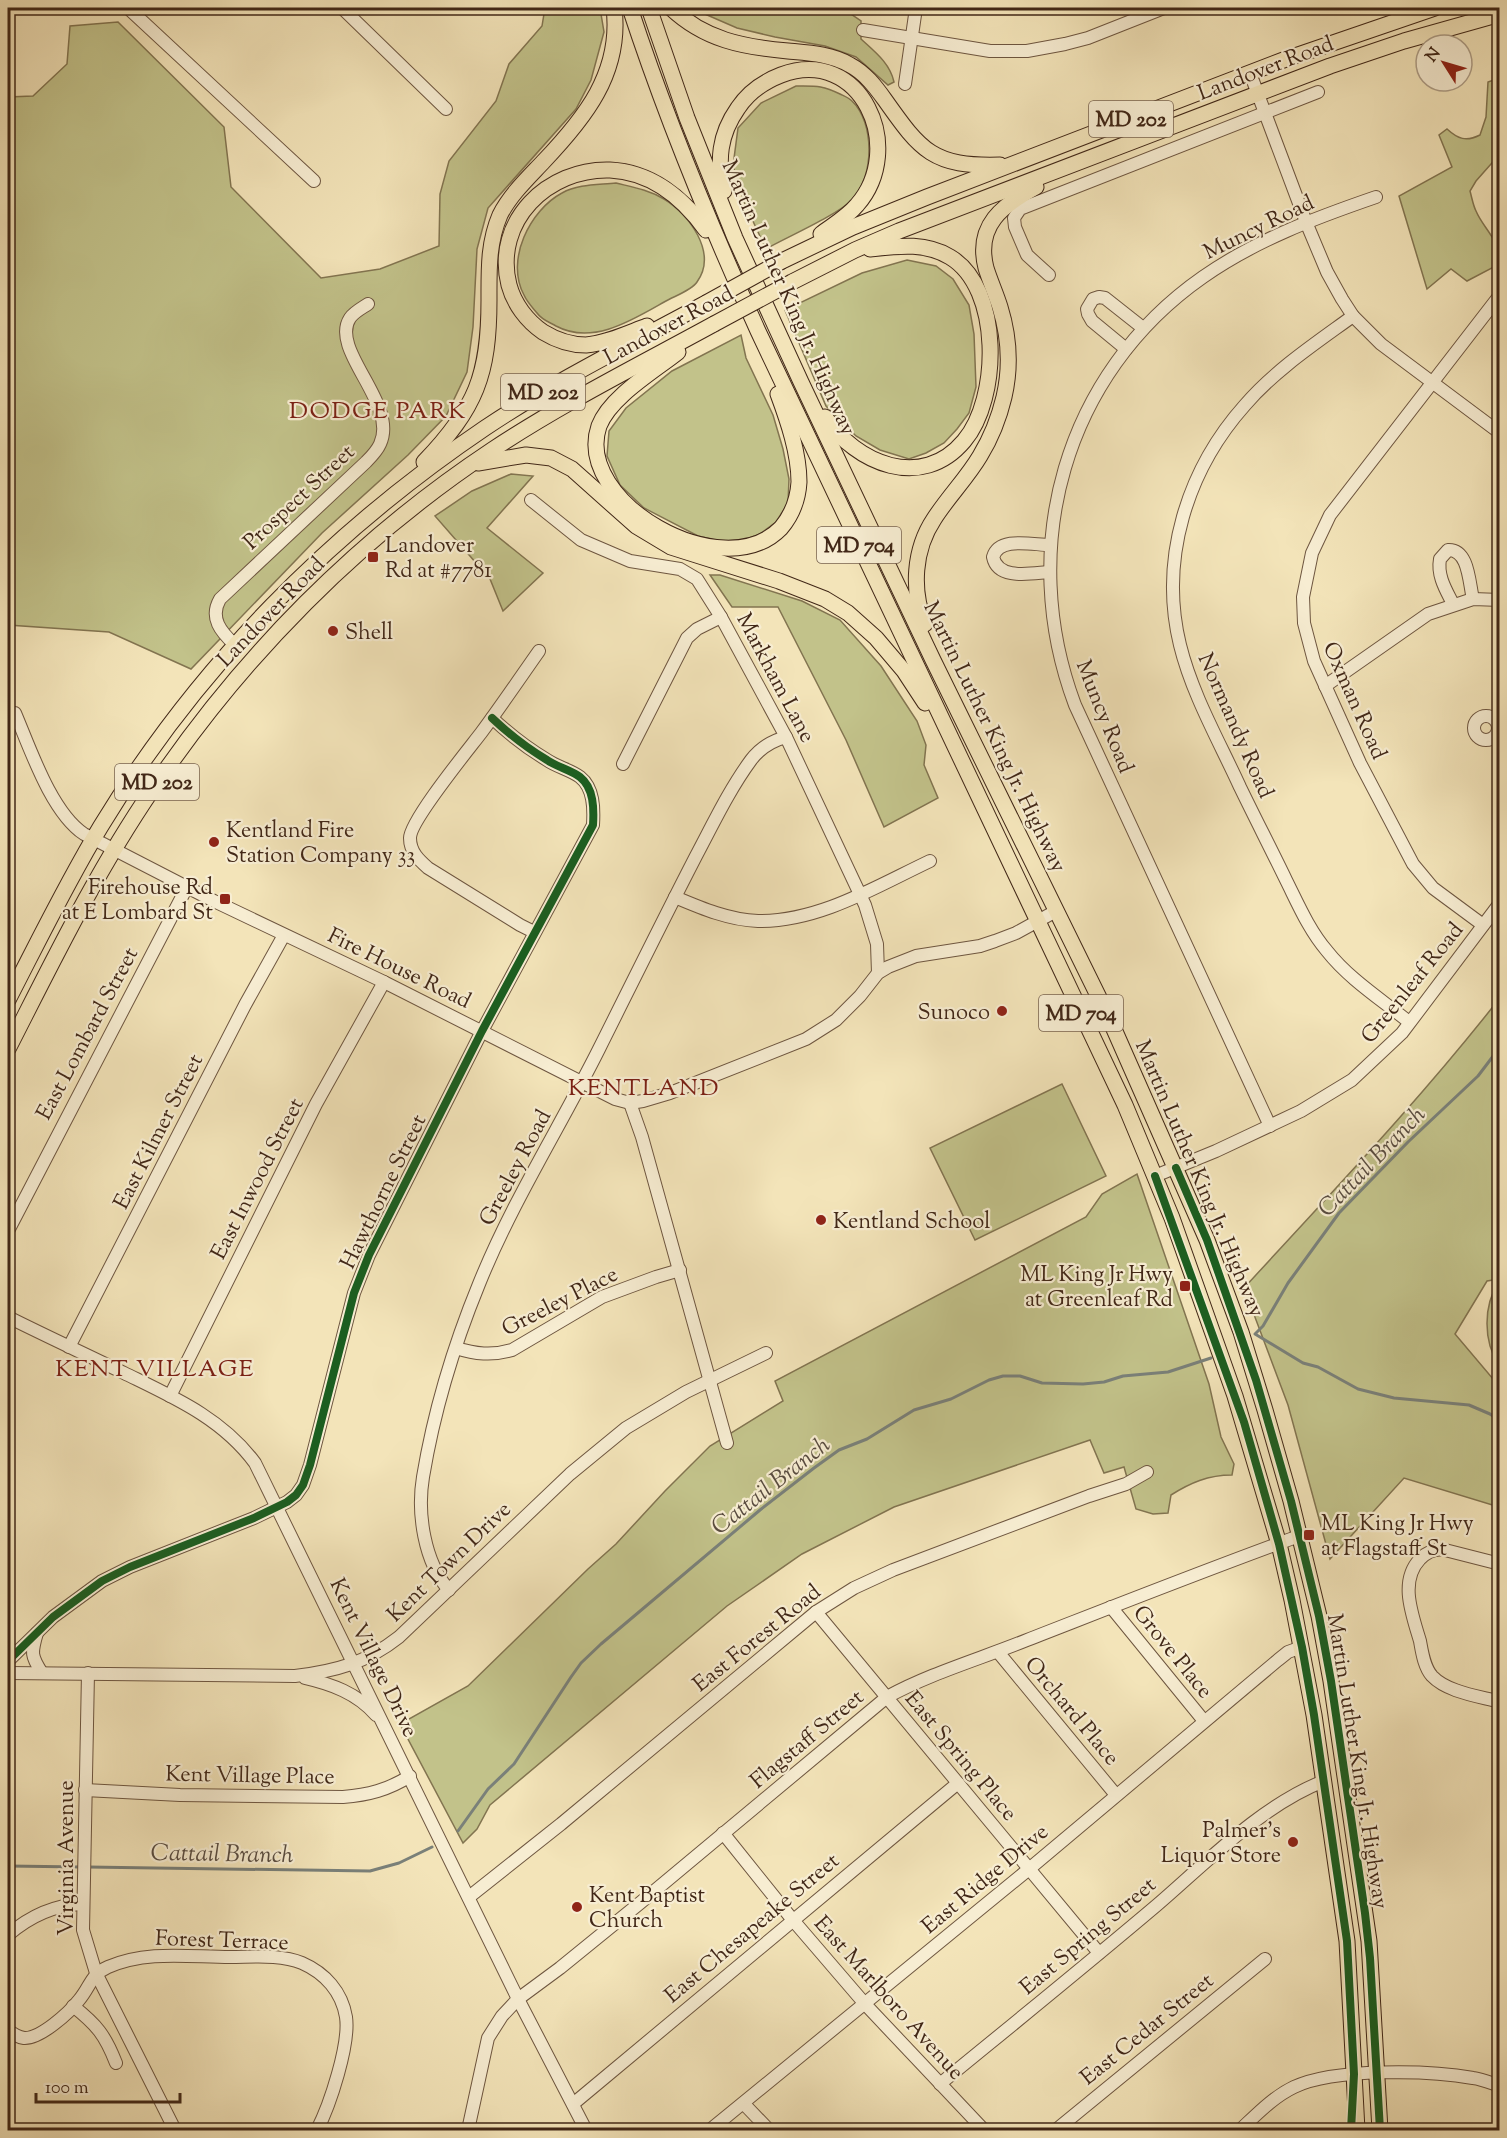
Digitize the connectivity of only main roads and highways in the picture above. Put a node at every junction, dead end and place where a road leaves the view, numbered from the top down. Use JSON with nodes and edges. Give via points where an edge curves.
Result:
{"nodes":[{"id":1,"x":614,"y":8,"type":"edge"},
{"id":2,"x":630,"y":8,"type":"edge"},
{"id":3,"x":649,"y":8,"type":"edge"},
{"id":4,"x":671,"y":8,"type":"edge"},
{"id":5,"x":1436,"y":8,"type":"edge"},
{"id":6,"x":1500,"y":14,"type":"edge"},
{"id":7,"x":1083,"y":160,"type":"junction"},
{"id":8,"x":1012,"y":164,"type":"junction"},
{"id":9,"x":735,"y":238,"type":"junction"},
{"id":10,"x":855,"y":250,"type":"junction"},
{"id":11,"x":723,"y":255,"type":"junction"},
{"id":12,"x":782,"y":261,"type":"junction"},
{"id":13,"x":706,"y":303,"type":"junction"},
{"id":14,"x":714,"y":324,"type":"junction"},
{"id":15,"x":758,"y":331,"type":"junction"},
{"id":16,"x":801,"y":382,"type":"junction"},
{"id":17,"x":472,"y":464,"type":"junction"},
{"id":18,"x":390,"y":497,"type":"junction"},
{"id":19,"x":235,"y":645,"type":"junction"},
{"id":20,"x":252,"y":660,"type":"junction"},
{"id":21,"x":962,"y":716,"type":"junction"},
{"id":22,"x":961,"y":759,"type":"junction"},
{"id":23,"x":8,"y":1000,"type":"edge"},
{"id":24,"x":8,"y":1048,"type":"edge"},
{"id":25,"x":1357,"y":2130,"type":"edge"},
{"id":26,"x":1380,"y":2130,"type":"edge"}],
"edges":[{"from":1,"to":18,"type":"main road","via":[[612,49],[595,99],[572,131],[514,194],[495,229],[489,258],[488,344],[476,392],[448,437]]},
{"from":2,"to":11,"type":"main road","name":"Martin Luther King Jr. Highway","number":"MD 704"},
{"from":3,"to":9,"type":"main road","name":"Martin Luther King Jr. Highway","number":"MD 704"},
{"from":4,"to":8,"type":"main road","via":[[697,28],[722,40],[817,54],[849,64],[872,83],[912,138],[945,159],[968,164]]},
{"from":5,"to":8,"type":"main road","name":"Landover Road","number":"MD 202","via":[[1355,34]]},
{"from":6,"to":7,"type":"main road","name":"Landover Road","number":"MD 202","via":[[1360,55]]},
{"from":7,"to":10,"type":"main road","name":"Landover Road","number":"MD 202"},
{"from":7,"to":21,"type":"main road","via":[[1012,201],[993,220],[984,241],[985,263],[1007,340],[1004,397],[985,448],[930,525],[916,574],[923,621]]},
{"from":8,"to":12,"type":"main road","name":"Landover Road","number":"MD 202","via":[[870,219]]},
{"from":9,"to":12,"type":"main road","via":[[719,158],[736,111],[757,88],[784,74],[812,70],[835,76],[857,91],[871,112],[878,139],[874,174],[862,199],[850,212]]},
{"from":9,"to":16,"type":"main road","name":"Martin Luther King Jr. Highway","number":"MD 704"},
{"from":10,"to":14,"type":"main road","name":"Landover Road","number":"MD 202","bridge":true},
{"from":10,"to":16,"type":"main road","via":[[915,246],[944,254],[967,272],[981,301],[990,344],[989,374],[980,415],[965,441],[941,459],[902,468],[871,459],[843,440]]},
{"from":11,"to":13,"type":"main road","via":[[679,198],[644,177],[614,170],[583,173],[552,184],[530,201],[510,234],[506,270],[514,297],[535,325],[564,341],[587,345],[608,340]]},
{"from":11,"to":15,"type":"main road","name":"Martin Luther King Jr. Highway","number":"MD 704"},
{"from":12,"to":13,"type":"main road","name":"Landover Road","number":"MD 202","bridge":true},
{"from":13,"to":18,"type":"main road","name":"Landover Road","number":"MD 202","via":[[519,406]]},
{"from":14,"to":15,"type":"main road","via":[[616,401],[600,424],[596,441],[604,475],[630,506],[668,533],[717,549],[742,549],[766,540],[783,525],[797,497],[798,467]]},
{"from":14,"to":17,"type":"main road","name":"Landover Road","number":"MD 202","via":[[549,414]]},
{"from":15,"to":22,"type":"main road","name":"Martin Luther King Jr. Highway","number":"MD 704"},
{"from":16,"to":21,"type":"main road","name":"Martin Luther King Jr. Highway","number":"MD 704"},
{"from":17,"to":20,"type":"main road","name":"Landover Road","number":"MD 202","via":[[359,553]]},
{"from":17,"to":22,"type":"main road","via":[[526,455],[551,458],[572,469],[626,519],[664,543],[804,589],[836,605],[867,629],[895,660]]},
{"from":18,"to":19,"type":"main road","name":"Landover Road","number":"MD 202","via":[[318,560]]},
{"from":19,"to":20,"type":"main road"},
{"from":19,"to":23,"type":"main road","name":"Landover Road","number":"MD 202","via":[[157,742],[94,839]]},
{"from":20,"to":24,"type":"main road","name":"Landover Road","number":"MD 202","via":[[188,739],[113,850]]},
{"from":21,"to":26,"type":"main road","name":"Martin Luther King Jr. Highway","number":"MD 704","via":[[1110,1020],[1176,1168],[1241,1332],[1265,1410],[1319,1616],[1331,1681],[1365,1913]]},
{"from":22,"to":25,"type":"main road","name":"Martin Luther King Jr. Highway","number":"MD 704","via":[[1155,1176],[1235,1396],[1279,1544],[1314,1715],[1347,1941]]}]}
